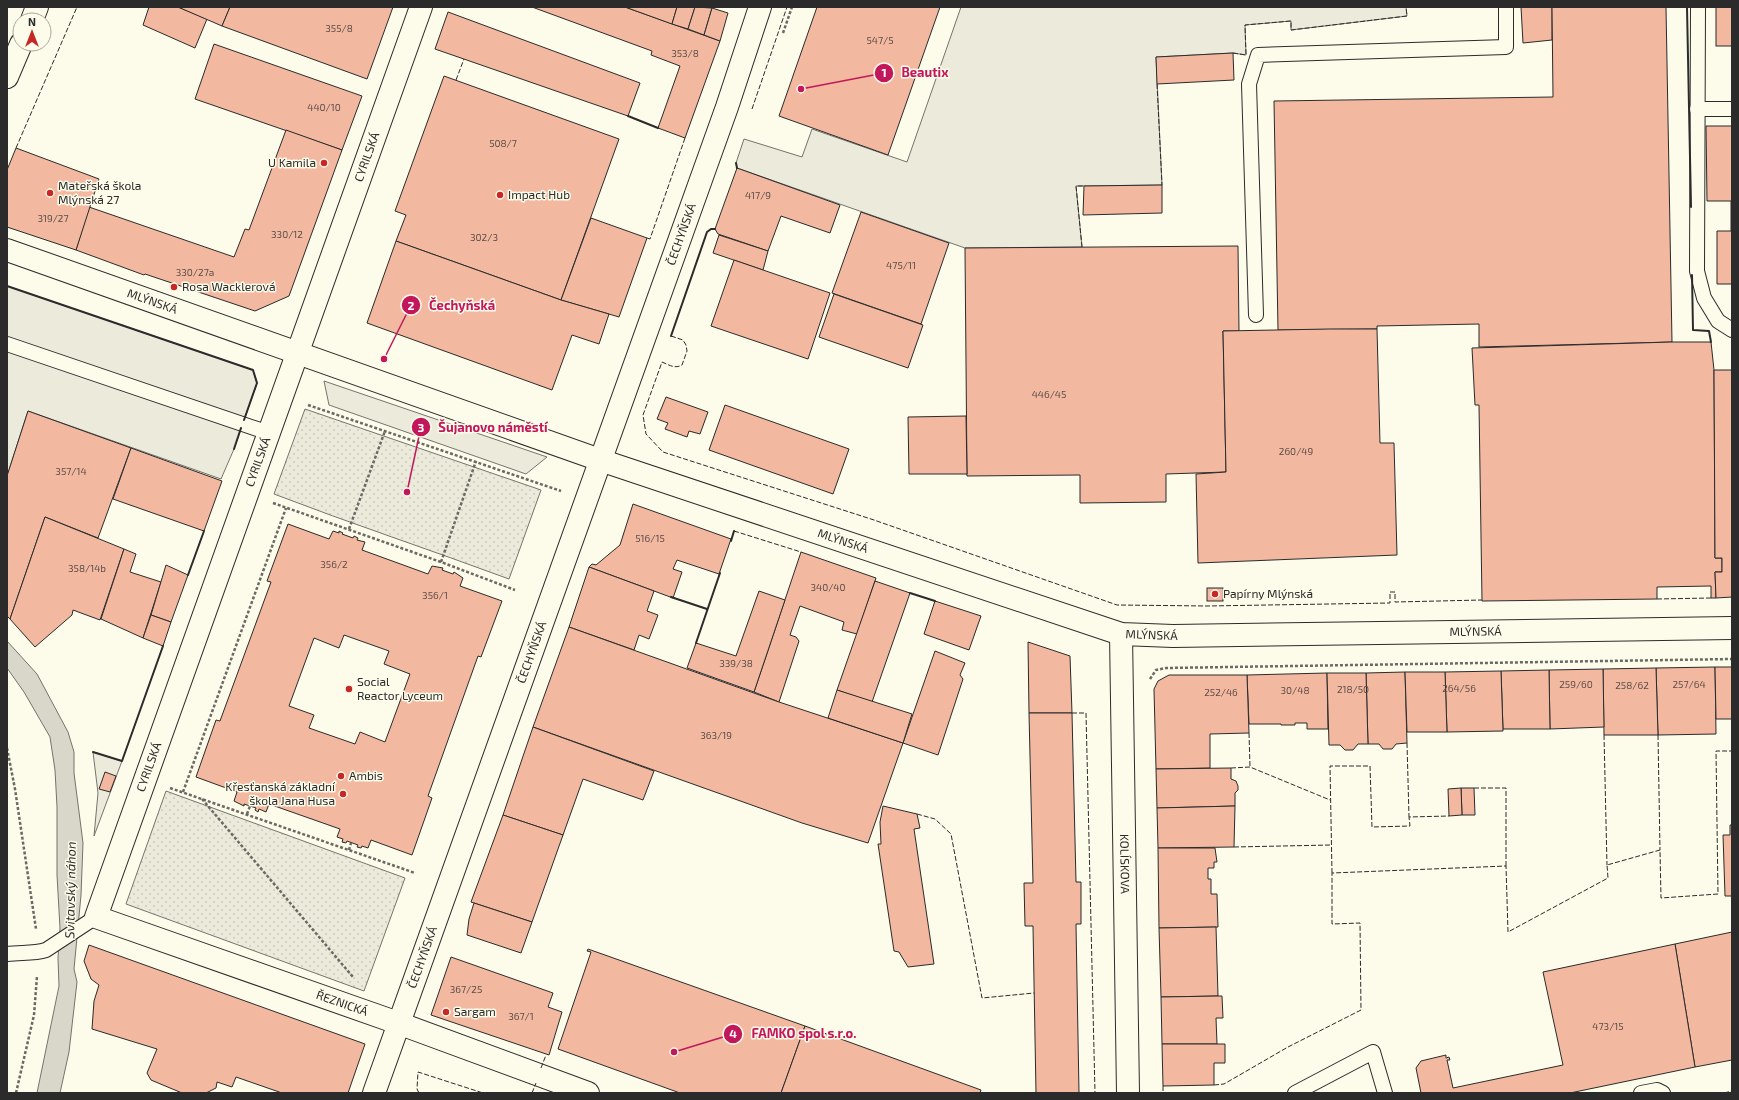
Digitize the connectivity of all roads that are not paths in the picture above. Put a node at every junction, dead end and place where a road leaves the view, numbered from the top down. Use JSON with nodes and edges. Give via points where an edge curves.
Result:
{"nodes":[{"id":1,"x":420,"y":7,"type":"edge"},
{"id":2,"x":760,"y":7,"type":"edge"},
{"id":3,"x":1506,"y":7,"type":"edge"},
{"id":4,"x":1698,"y":7,"type":"edge"},
{"id":5,"x":18,"y":52,"type":"edge"},
{"id":6,"x":7,"y":77,"type":"edge"},
{"id":7,"x":1698,"y":109,"type":"junction"},
{"id":8,"x":1732,"y":109,"type":"edge"},
{"id":9,"x":7,"y":250,"type":"edge"},
{"id":10,"x":1256,"y":315,"type":"dead end"},
{"id":11,"x":1732,"y":330,"type":"edge"},
{"id":12,"x":7,"y":344,"type":"edge"},
{"id":13,"x":298,"y":352,"type":"junction"},
{"id":14,"x":269,"y":433,"type":"junction"},
{"id":15,"x":600,"y":460,"type":"junction"},
{"id":16,"x":1732,"y":628,"type":"edge"},
{"id":17,"x":1121,"y":634,"type":"junction"},
{"id":18,"x":96,"y":917,"type":"junction"},
{"id":19,"x":7,"y":954,"type":"edge"},
{"id":20,"x":398,"y":1023,"type":"junction"},
{"id":21,"x":374,"y":1093,"type":"edge"},
{"id":22,"x":588,"y":1093,"type":"edge"},
{"id":23,"x":1128,"y":1093,"type":"edge"},
{"id":24,"x":1295,"y":1093,"type":"edge"},
{"id":25,"x":1385,"y":1093,"type":"edge"},
{"id":26,"x":1642,"y":1093,"type":"edge"},
{"id":27,"x":1663,"y":1093,"type":"edge"}],
"edges":[{"from":1,"to":13,"type":"street","name":"CYRILSKÁ"},
{"from":2,"to":15,"type":"street","name":"ČECHYŇSKÁ","via":[[727,107]]},
{"from":3,"to":10,"type":"lane","via":[[1506,47],[1258,55],[1249,84]]},
{"from":4,"to":7,"type":"lane"},
{"from":5,"to":6,"type":"street"},
{"from":7,"to":8,"type":"lane"},
{"from":7,"to":11,"type":"lane","via":[[1698,271],[1704,298],[1714,316]]},
{"from":9,"to":13,"type":"street","name":"MLÝNSKÁ"},
{"from":12,"to":14,"type":"lane"},
{"from":13,"to":14,"type":"street","name":"CYRILSKÁ"},
{"from":13,"to":15,"type":"street","name":"MLÝNSKÁ"},
{"from":14,"to":18,"type":"street","name":"CYRILSKÁ"},
{"from":15,"to":17,"type":"street","name":"MLÝNSKÁ"},
{"from":15,"to":20,"type":"street","name":"ČECHYŇSKÁ"},
{"from":16,"to":17,"type":"street","name":"MLÝNSKÁ","via":[[1173,636]]},
{"from":17,"to":23,"type":"street","name":"KOLÍSKOVA"},
{"from":18,"to":19,"type":"lane","via":[[41,952]]},
{"from":18,"to":20,"type":"street","name":"ŘEZNICKÁ"},
{"from":20,"to":21,"type":"street","name":"ČECHYŇSKÁ"},
{"from":20,"to":22,"type":"street","name":"ŘEZNICKÁ"},
{"from":24,"to":25,"type":"lane","via":[[1373,1052]]},
{"from":26,"to":27,"type":"lane","via":[[1657,1090]]}]}
